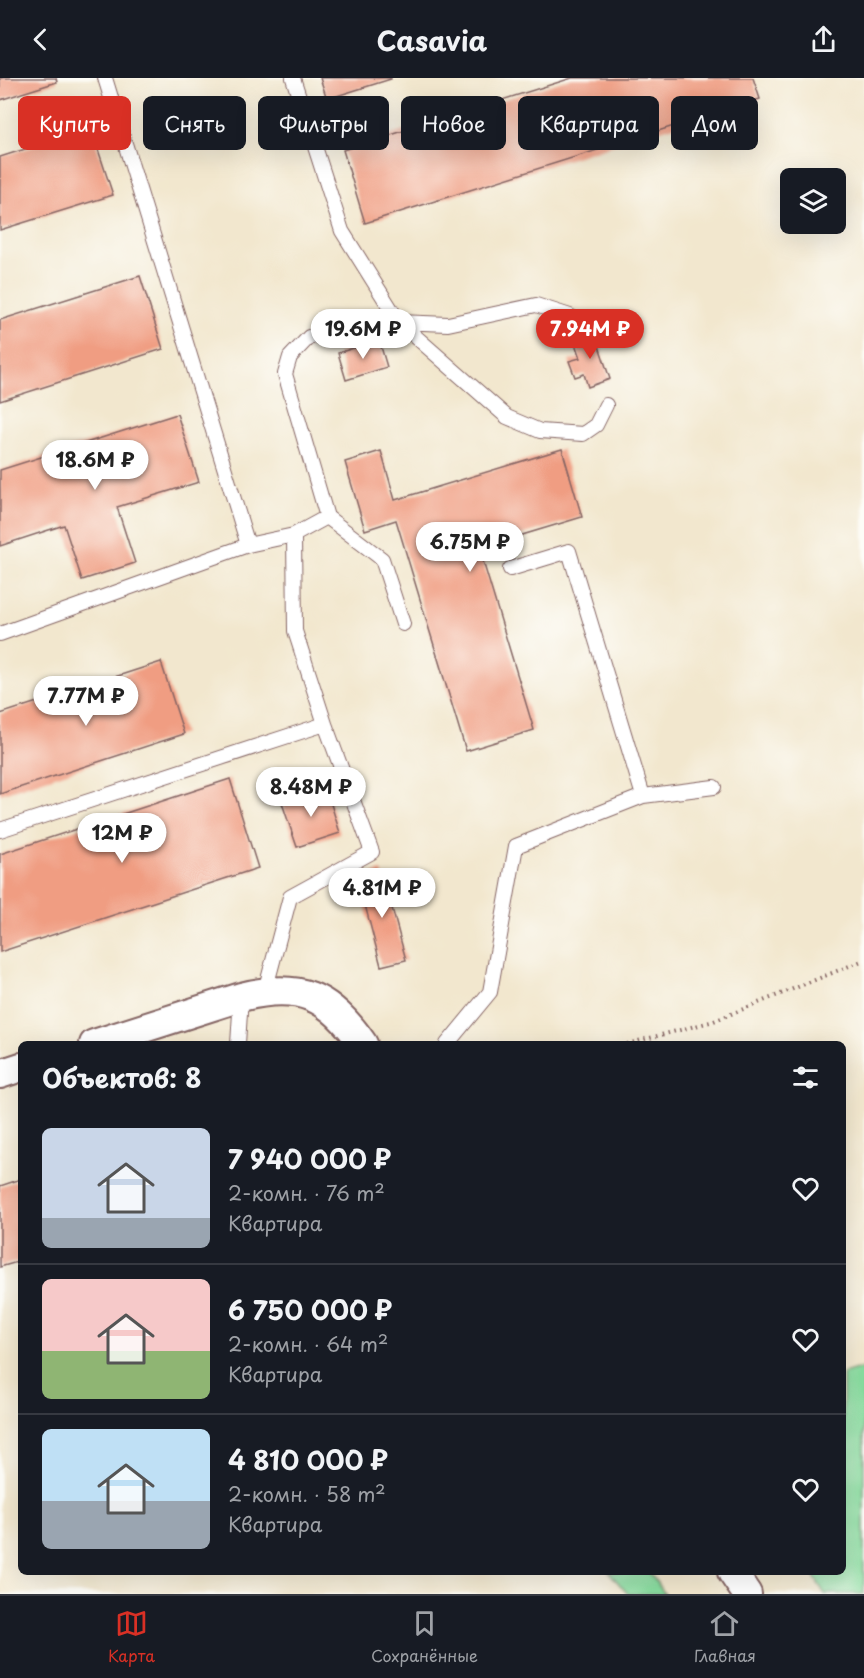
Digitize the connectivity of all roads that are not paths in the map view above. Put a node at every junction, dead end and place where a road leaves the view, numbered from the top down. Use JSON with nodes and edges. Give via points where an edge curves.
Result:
{"nodes":[{"id":1,"x":105,"y":78,"type":"edge"},
{"id":2,"x":292,"y":78,"type":"edge"},
{"id":3,"x":570,"y":316,"type":"dead end"},
{"id":4,"x":399,"y":322,"type":"junction"},
{"id":5,"x":606,"y":405,"type":"dead end"},
{"id":6,"x":327,"y":517,"type":"junction"},
{"id":7,"x":294,"y":535,"type":"junction"},
{"id":8,"x":248,"y":545,"type":"junction"},
{"id":9,"x":510,"y":569,"type":"dead end"},
{"id":10,"x":403,"y":624,"type":"dead end"},
{"id":11,"x":0,"y":634,"type":"edge"},
{"id":12,"x":326,"y":724,"type":"junction"},
{"id":13,"x":714,"y":787,"type":"dead end"},
{"id":14,"x":643,"y":796,"type":"junction"},
{"id":15,"x":0,"y":830,"type":"edge"},
{"id":16,"x":253,"y":994,"type":"junction"},
{"id":17,"x":104,"y":1041,"type":"edge"},
{"id":18,"x":239,"y":1041,"type":"edge"},
{"id":19,"x":361,"y":1041,"type":"edge"},
{"id":20,"x":449,"y":1041,"type":"edge"},
{"id":21,"x":18,"y":1068,"type":"edge"},
{"id":22,"x":0,"y":1074,"type":"edge"},
{"id":23,"x":734,"y":1575,"type":"edge"},
{"id":24,"x":747,"y":1594,"type":"edge"}],
"edges":[{"from":1,"to":8,"type":"lane"},
{"from":2,"to":4,"type":"lane","via":[[342,231]]},
{"from":3,"to":4,"type":"lane","via":[[536,305],[448,324]]},
{"from":4,"to":5,"type":"lane","via":[[507,417],[540,431],[583,434],[596,425]]},
{"from":4,"to":6,"type":"lane","via":[[344,328],[309,337],[290,357],[285,374]]},
{"from":6,"to":7,"type":"lane"},
{"from":6,"to":10,"type":"lane","via":[[382,559]]},
{"from":7,"to":8,"type":"lane"},
{"from":7,"to":12,"type":"lane","via":[[295,631]]},
{"from":8,"to":11,"type":"lane"},
{"from":9,"to":14,"type":"lane","via":[[569,551]]},
{"from":12,"to":15,"type":"lane"},
{"from":12,"to":16,"type":"lane","via":[[372,852],[290,897]]},
{"from":13,"to":14,"type":"lane"},
{"from":14,"to":20,"type":"lane","via":[[516,846],[490,992]]},
{"from":16,"to":17,"type":"street"},
{"from":16,"to":18,"type":"lane"},
{"from":16,"to":19,"type":"street","via":[[286,990],[307,993],[329,1005]]},
{"from":21,"to":22,"type":"street"},
{"from":23,"to":24,"type":"street"}]}
